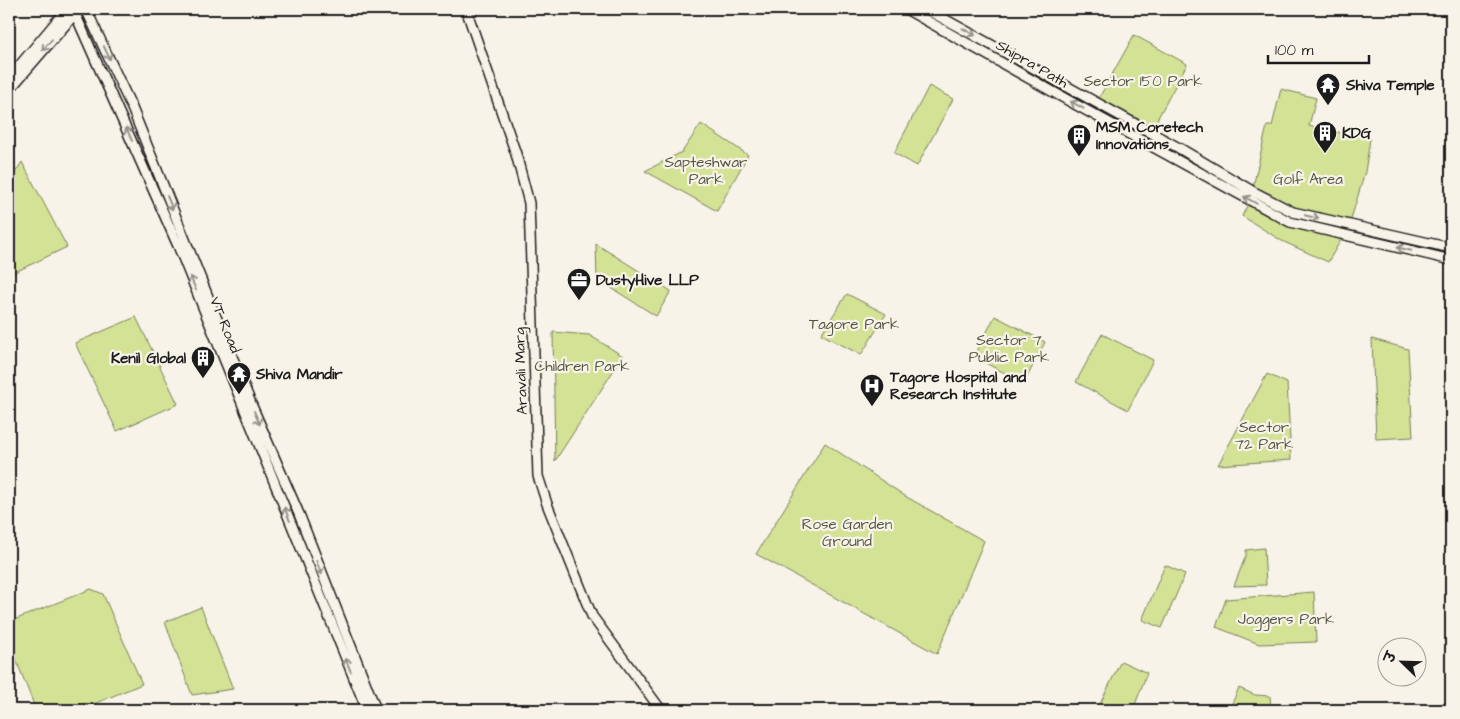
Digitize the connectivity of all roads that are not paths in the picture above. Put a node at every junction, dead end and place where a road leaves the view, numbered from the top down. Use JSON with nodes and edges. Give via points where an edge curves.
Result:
{"nodes":[{"id":1,"x":86,"y":9,"type":"edge"},
{"id":2,"x":466,"y":9,"type":"edge"},
{"id":3,"x":906,"y":9,"type":"edge"},
{"id":4,"x":926,"y":9,"type":"edge"},
{"id":5,"x":73,"y":10,"type":"edge"},
{"id":6,"x":9,"y":78,"type":"edge"},
{"id":7,"x":9,"y":90,"type":"edge"},
{"id":8,"x":1451,"y":248,"type":"edge"},
{"id":9,"x":1451,"y":260,"type":"edge"},
{"id":10,"x":367,"y":710,"type":"edge"},
{"id":11,"x":376,"y":710,"type":"edge"},
{"id":12,"x":662,"y":710,"type":"edge"}],
"edges":[{"from":1,"to":11,"type":"street","name":"VT Road","one_way":true,"via":[[132,108]]},
{"from":2,"to":12,"type":"street","name":"Aravali Marg","via":[[516,154],[529,203],[538,476],[592,616]]},
{"from":9,"to":3,"type":"street","name":"Shipra Path","one_way":true,"via":[[1287,220]]},
{"from":4,"to":8,"type":"street","name":"Shipra Path","one_way":true,"via":[[1293,212]]},
{"from":5,"to":6,"type":"street"},
{"from":5,"to":7,"type":"street","one_way":true},
{"from":10,"to":5,"type":"street","name":"VT Road","one_way":true,"via":[[179,248]]}]}
